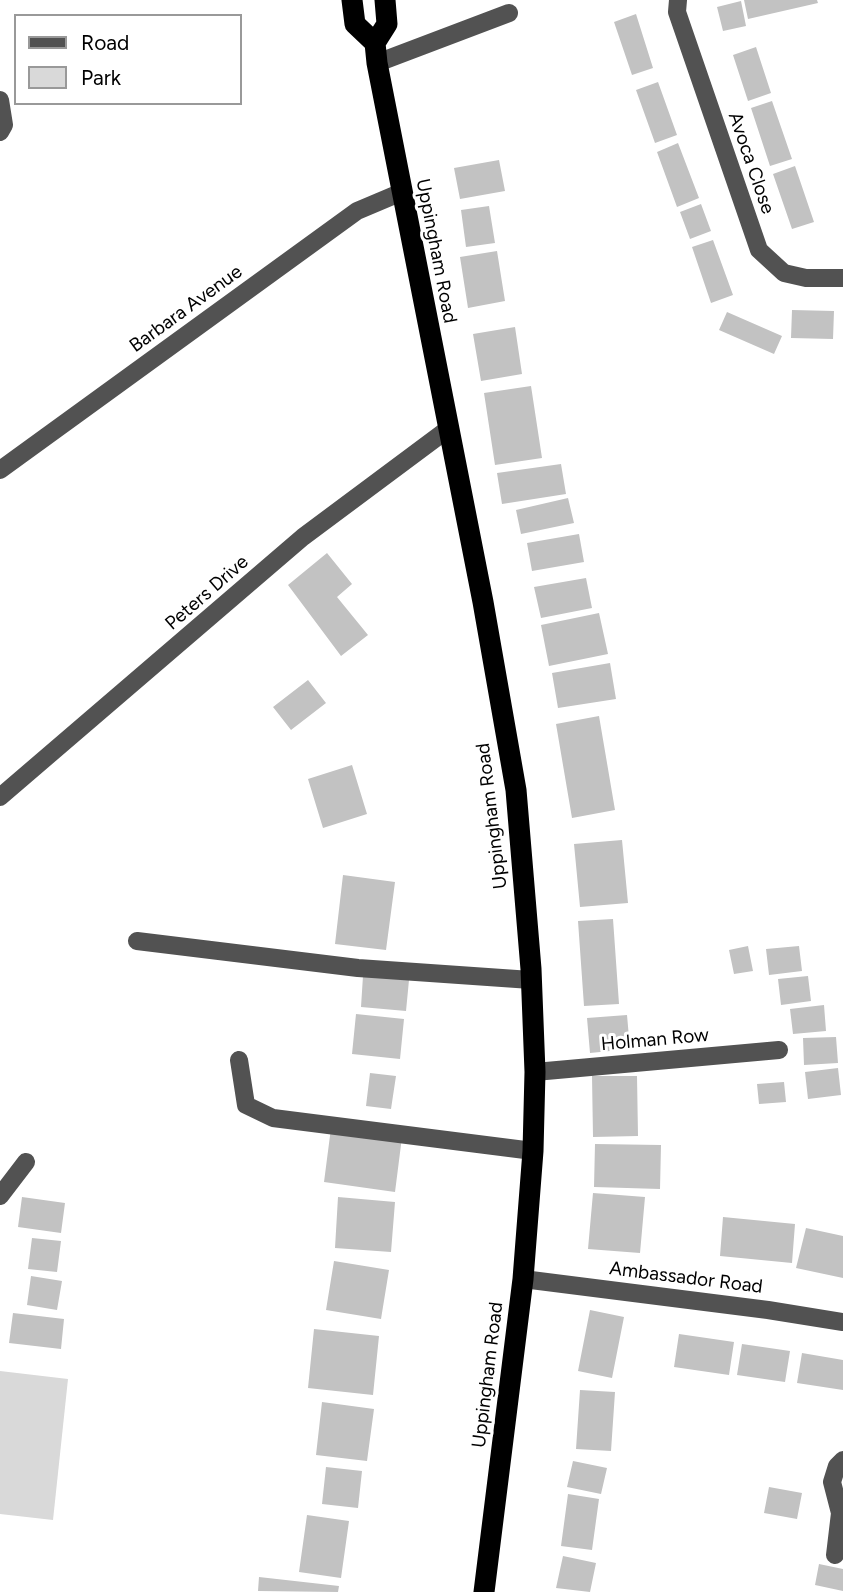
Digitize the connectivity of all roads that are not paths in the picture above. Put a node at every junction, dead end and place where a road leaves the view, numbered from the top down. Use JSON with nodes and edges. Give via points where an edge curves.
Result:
{"nodes":[{"id":1,"x":352,"y":0,"type":"edge"},
{"id":2,"x":385,"y":0,"type":"edge"},
{"id":3,"x":678,"y":0,"type":"edge"},
{"id":4,"x":509,"y":13,"type":"dead end"},
{"id":5,"x":376,"y":53,"type":"junction"},
{"id":6,"x":0,"y":100,"type":"edge"},
{"id":7,"x":0,"y":132,"type":"edge"},
{"id":8,"x":402,"y":192,"type":"junction"},
{"id":9,"x":843,"y":278,"type":"edge"},
{"id":10,"x":448,"y":429,"type":"junction"},
{"id":11,"x":0,"y":470,"type":"edge"},
{"id":12,"x":0,"y":797,"type":"edge"},
{"id":13,"x":137,"y":941,"type":"dead end"},
{"id":14,"x":531,"y":980,"type":"junction"},
{"id":15,"x":779,"y":1050,"type":"dead end"},
{"id":16,"x":239,"y":1060,"type":"dead end"},
{"id":17,"x":535,"y":1072,"type":"junction"},
{"id":18,"x":533,"y":1151,"type":"junction"},
{"id":19,"x":26,"y":1162,"type":"dead end"},
{"id":20,"x":0,"y":1196,"type":"edge"},
{"id":21,"x":523,"y":1279,"type":"junction"},
{"id":22,"x":843,"y":1322,"type":"edge"},
{"id":23,"x":843,"y":1460,"type":"edge"},
{"id":24,"x":835,"y":1555,"type":"dead end"},
{"id":25,"x":484,"y":1592,"type":"edge"}],
"edges":[{"from":1,"to":5,"type":"highway","name":"Uppingham Road","via":[[355,24]]},
{"from":2,"to":5,"type":"highway","via":[[387,24]]},
{"from":3,"to":9,"type":"street","name":"Avoca Close","via":[[677,12],[759,250],[784,273]]},
{"from":4,"to":5,"type":"street"},
{"from":5,"to":8,"type":"highway","name":"Uppingham Road"},
{"from":6,"to":7,"type":"street","via":[[4,125]]},
{"from":8,"to":10,"type":"highway","name":"Uppingham Road"},
{"from":8,"to":11,"type":"street","name":"Barbara Avenue","via":[[357,211]]},
{"from":10,"to":12,"type":"street","name":"Peters Drive","via":[[303,537]]},
{"from":10,"to":14,"type":"highway","name":"Uppingham Road","via":[[516,790]]},
{"from":13,"to":14,"type":"street","via":[[358,968]]},
{"from":14,"to":17,"type":"highway","name":"Uppingham Road"},
{"from":15,"to":17,"type":"street","name":"Holman Row"},
{"from":16,"to":18,"type":"street","via":[[246,1105],[273,1118]]},
{"from":17,"to":18,"type":"highway","name":"Uppingham Road"},
{"from":18,"to":21,"type":"highway","name":"Uppingham Road"},
{"from":19,"to":20,"type":"street"},
{"from":21,"to":22,"type":"street","name":"Ambassador Road"},
{"from":21,"to":25,"type":"highway","name":"Uppingham Road"},
{"from":23,"to":24,"type":"street","via":[[832,1482],[840,1513]]}]}
